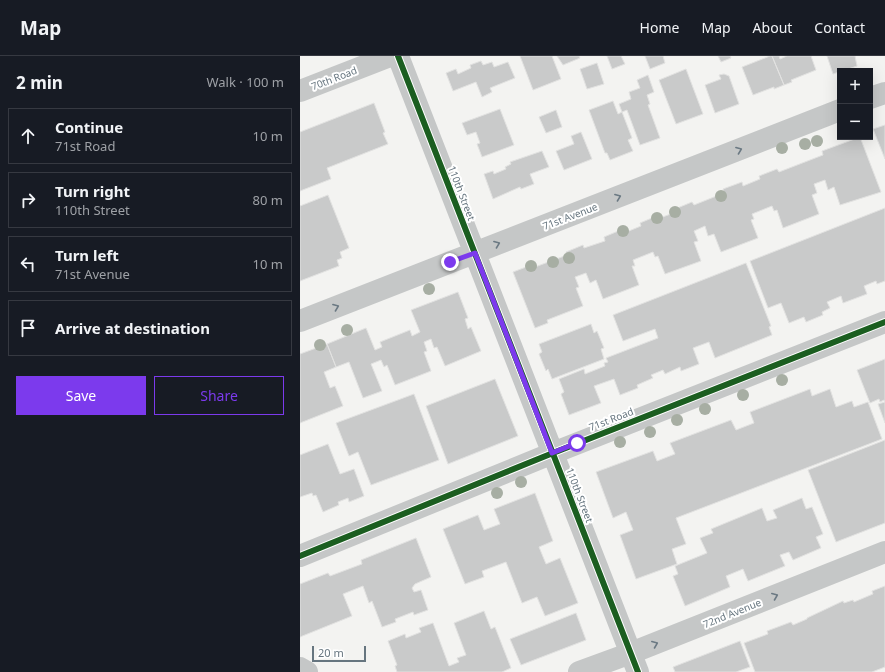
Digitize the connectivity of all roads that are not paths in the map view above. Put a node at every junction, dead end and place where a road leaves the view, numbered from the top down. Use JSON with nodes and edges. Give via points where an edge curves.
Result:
{"nodes":[{"id":1,"x":390,"y":56,"type":"edge"},
{"id":2,"x":398,"y":56,"type":"edge"},
{"id":3,"x":300,"y":91,"type":"edge"},
{"id":4,"x":885,"y":93,"type":"edge"},
{"id":5,"x":873,"y":97,"type":"edge"},
{"id":6,"x":837,"y":111,"type":"edge"},
{"id":7,"x":475,"y":253,"type":"junction"},
{"id":8,"x":300,"y":321,"type":"edge"},
{"id":9,"x":885,"y":322,"type":"edge"},
{"id":10,"x":552,"y":453,"type":"junction"},
{"id":11,"x":885,"y":552,"type":"edge"},
{"id":12,"x":300,"y":556,"type":"edge"},
{"id":13,"x":634,"y":663,"type":"edge"},
{"id":14,"x":300,"y":668,"type":"edge"},
{"id":15,"x":307,"y":672,"type":"edge"},
{"id":16,"x":579,"y":672,"type":"edge"}],
"edges":[{"from":1,"to":3,"type":"street","name":"70th Road"},
{"from":2,"to":7,"type":"street","name":"110th Street"},
{"from":4,"to":5,"type":"street"},
{"from":7,"to":6,"type":"street","name":"71st Avenue","one_way":true},
{"from":8,"to":7,"type":"street","name":"71st Avenue","one_way":true},
{"from":7,"to":10,"type":"street","name":"110th Street"},
{"from":9,"to":10,"type":"street","name":"71st Road"},
{"from":10,"to":12,"type":"street","name":"71st Road"},
{"from":10,"to":13,"type":"street","name":"110th Street"},
{"from":13,"to":11,"type":"street","name":"72nd Avenue","one_way":true},
{"from":13,"to":16,"type":"street","name":"72nd Avenue"},
{"from":14,"to":15,"type":"street"}]}
